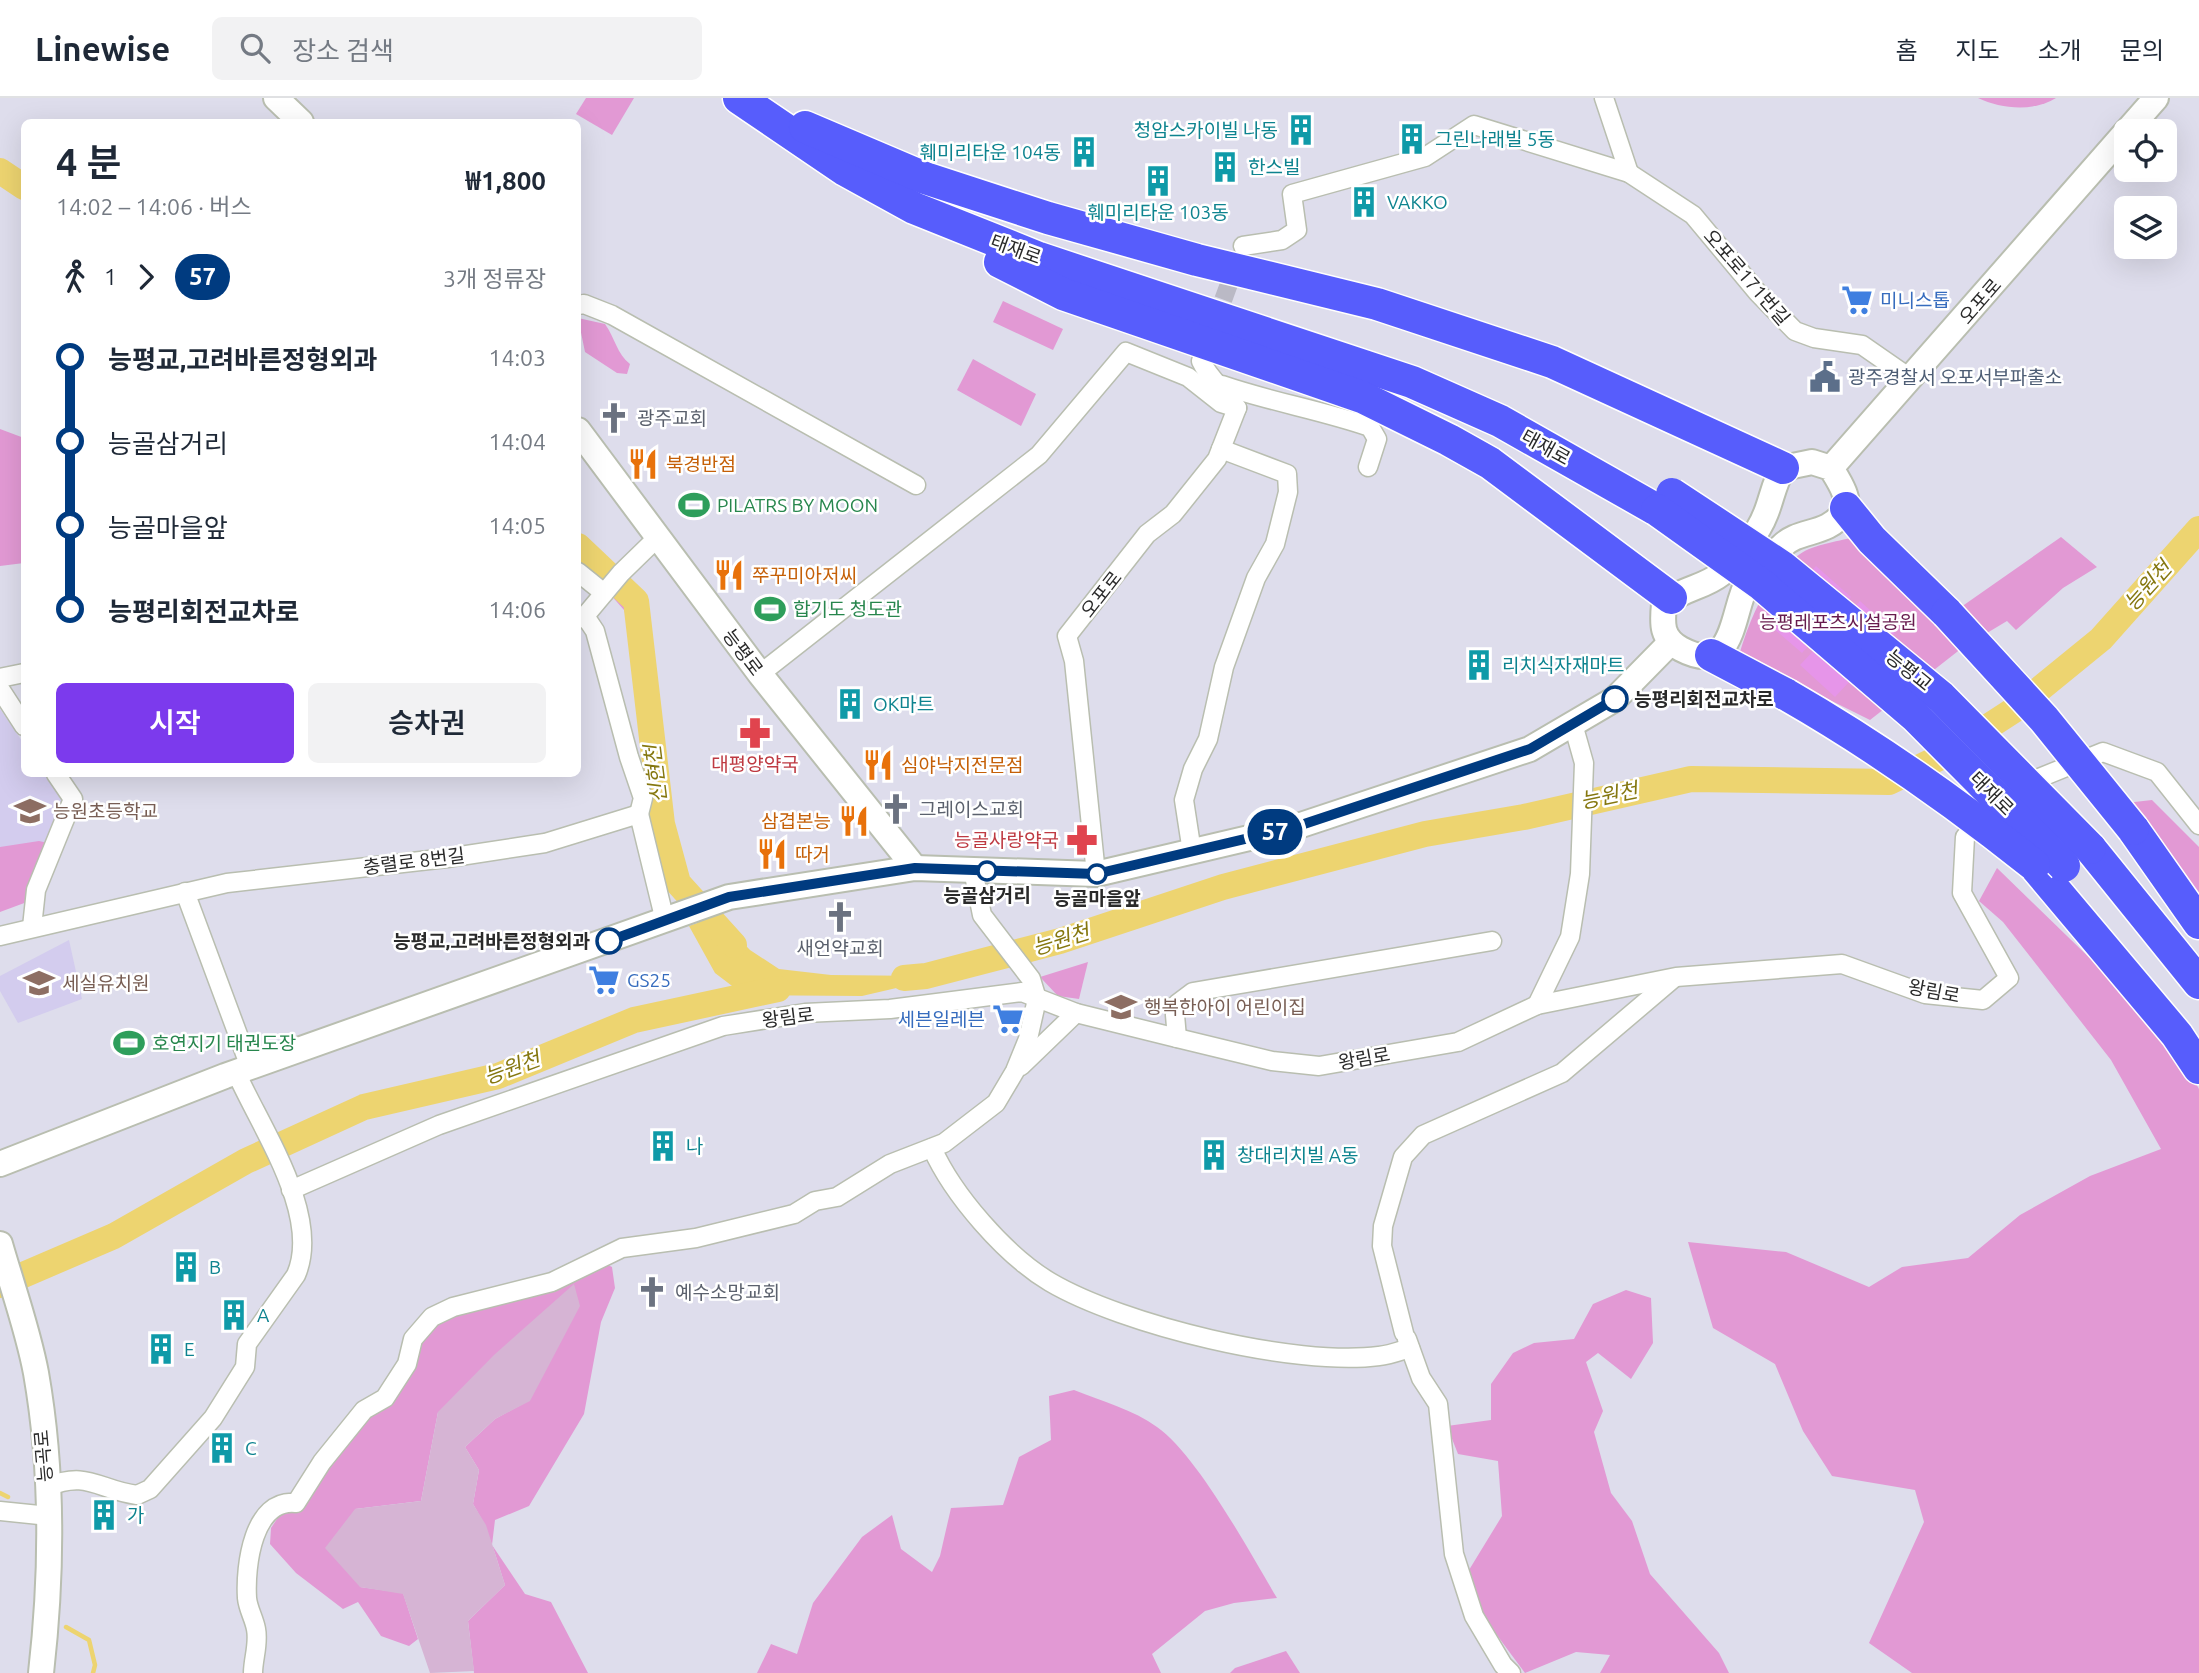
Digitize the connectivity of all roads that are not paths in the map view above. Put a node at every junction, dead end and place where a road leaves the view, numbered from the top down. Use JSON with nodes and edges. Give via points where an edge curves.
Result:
{"nodes":[{"id":1,"x":276,"y":98,"type":"edge"},
{"id":2,"x":738,"y":98,"type":"edge"},
{"id":3,"x":758,"y":98,"type":"edge"},
{"id":4,"x":1604,"y":98,"type":"edge"},
{"id":5,"x":2156,"y":98,"type":"edge"},
{"id":6,"x":297,"y":119,"type":"edge"},
{"id":7,"x":2138,"y":119,"type":"edge"},
{"id":8,"x":801,"y":133,"type":"junction"},
{"id":9,"x":2114,"y":147,"type":"edge"},
{"id":10,"x":1629,"y":173,"type":"junction"},
{"id":11,"x":1243,"y":246,"type":"dead end"},
{"id":12,"x":581,"y":304,"type":"edge"},
{"id":13,"x":1201,"y":361,"type":"dead end"},
{"id":14,"x":1911,"y":379,"type":"junction"},
{"id":15,"x":1222,"y":385,"type":"junction"},
{"id":16,"x":1237,"y":408,"type":"junction"},
{"id":17,"x":581,"y":434,"type":"edge"},
{"id":18,"x":1221,"y":449,"type":"junction"},
{"id":19,"x":1368,"y":467,"type":"dead end"},
{"id":20,"x":1783,"y":468,"type":"junction"},
{"id":21,"x":1831,"y":468,"type":"junction"},
{"id":22,"x":916,"y":485,"type":"dead end"},
{"id":23,"x":1664,"y":502,"type":"junction"},
{"id":24,"x":1846,"y":508,"type":"junction"},
{"id":25,"x":657,"y":538,"type":"junction"},
{"id":26,"x":581,"y":574,"type":"edge"},
{"id":27,"x":606,"y":591,"type":"junction"},
{"id":28,"x":1671,"y":598,"type":"junction"},
{"id":29,"x":581,"y":617,"type":"edge"},
{"id":30,"x":1670,"y":643,"type":"junction"},
{"id":31,"x":1711,"y":655,"type":"junction"},
{"id":32,"x":21,"y":674,"type":"edge"},
{"id":33,"x":760,"y":674,"type":"junction"},
{"id":34,"x":0,"y":678,"type":"edge"},
{"id":35,"x":0,"y":689,"type":"edge"},
{"id":36,"x":21,"y":721,"type":"edge"},
{"id":37,"x":1573,"y":724,"type":"junction"},
{"id":38,"x":58,"y":777,"type":"edge"},
{"id":39,"x":639,"y":814,"type":"junction"},
{"id":40,"x":2199,"y":825,"type":"edge"},
{"id":41,"x":1192,"y":852,"type":"junction"},
{"id":42,"x":2049,"y":865,"type":"junction"},
{"id":43,"x":915,"y":868,"type":"junction"},
{"id":44,"x":974,"y":870,"type":"junction"},
{"id":45,"x":1096,"y":874,"type":"junction"},
{"id":46,"x":185,"y":892,"type":"junction"},
{"id":47,"x":665,"y":921,"type":"junction"},
{"id":48,"x":2199,"y":923,"type":"edge"},
{"id":49,"x":32,"y":927,"type":"junction"},
{"id":50,"x":0,"y":936,"type":"edge"},
{"id":51,"x":1492,"y":942,"type":"dead end"},
{"id":52,"x":1676,"y":976,"type":"junction"},
{"id":53,"x":2199,"y":983,"type":"edge"},
{"id":54,"x":1037,"y":999,"type":"junction"},
{"id":55,"x":1537,"y":1005,"type":"junction"},
{"id":56,"x":1076,"y":1013,"type":"junction"},
{"id":57,"x":2199,"y":1032,"type":"edge"},
{"id":58,"x":1177,"y":1038,"type":"junction"},
{"id":59,"x":2199,"y":1068,"type":"edge"},
{"id":60,"x":1016,"y":1071,"type":"junction"},
{"id":61,"x":243,"y":1077,"type":"junction"},
{"id":62,"x":932,"y":1148,"type":"junction"},
{"id":63,"x":0,"y":1164,"type":"edge"},
{"id":64,"x":290,"y":1187,"type":"junction"},
{"id":65,"x":0,"y":1244,"type":"edge"},
{"id":66,"x":1406,"y":1337,"type":"junction"},
{"id":67,"x":47,"y":1487,"type":"junction"},
{"id":68,"x":0,"y":1511,"type":"edge"},
{"id":69,"x":49,"y":1516,"type":"junction"},
{"id":70,"x":41,"y":1673,"type":"edge"},
{"id":71,"x":253,"y":1673,"type":"edge"},
{"id":72,"x":1511,"y":1673,"type":"edge"}],
"edges":[{"from":1,"to":6,"type":"main road"},
{"from":2,"to":8,"type":"highway","name":"태재로"},
{"from":3,"to":8,"type":"highway","name":"태재로"},
{"from":4,"to":10,"type":"street"},
{"from":5,"to":7,"type":"main road","name":"오포로"},
{"from":8,"to":20,"type":"highway","via":[[1048,218],[1377,304],[1552,362]]},
{"from":8,"to":23,"type":"highway","name":"태재로","via":[[918,196],[1046,249],[1415,362],[1488,393]]},
{"from":8,"to":28,"type":"highway","via":[[820,163],[889,207],[1063,294],[1362,397],[1449,440],[1490,463]]},
{"from":9,"to":14,"type":"main road","name":"오포로"},
{"from":10,"to":11,"type":"street","name":"오포로171번길","via":[[1474,125],[1424,156],[1292,194],[1297,230],[1282,240]]},
{"from":10,"to":14,"type":"street","name":"오포로171번길","via":[[1693,215],[1795,331],[1862,345]]},
{"from":12,"to":22,"type":"street","via":[[612,315]]},
{"from":13,"to":15,"type":"street","via":[[1208,376]]},
{"from":14,"to":21,"type":"main road","name":"오포로"},
{"from":15,"to":16,"type":"street"},
{"from":15,"to":19,"type":"street","via":[[1370,427],[1377,439]]},
{"from":16,"to":18,"type":"street","name":"오포로"},
{"from":16,"to":33,"type":"street","via":[[1222,403],[1188,377],[1126,352],[1039,454]]},
{"from":17,"to":25,"type":"main road","name":"능평로"},
{"from":18,"to":41,"type":"street","via":[[1287,474],[1288,492],[1275,544],[1256,579],[1224,667],[1208,739],[1184,800]]},
{"from":18,"to":45,"type":"street","name":"오포로","via":[[1173,514],[1147,534],[1067,636]]},
{"from":20,"to":21,"type":"main road","via":[[1812,462]]},
{"from":20,"to":28,"type":"main road","via":[[1757,532],[1721,574]]},
{"from":21,"to":24,"type":"main road","via":[[1841,484]]},
{"from":23,"to":42,"type":"highway","name":"태재로","bridge":true,"via":[[1915,716]]},
{"from":23,"to":53,"type":"highway","name":"능평교","bridge":true,"via":[[1781,566],[1941,697],[2090,848]]},
{"from":24,"to":31,"type":"main road","via":[[1823,531],[1789,538],[1749,578],[1735,625],[1724,647]]},
{"from":24,"to":48,"type":"highway","bridge":true,"via":[[2044,719],[2133,829]]},
{"from":25,"to":27,"type":"street"},
{"from":25,"to":33,"type":"main road","name":"능평로"},
{"from":26,"to":27,"type":"street"},
{"from":27,"to":29,"type":"street"},
{"from":28,"to":30,"type":"main road","via":[[1664,604],[1662,628]]},
{"from":29,"to":39,"type":"street","via":[[595,631],[643,798]]},
{"from":30,"to":31,"type":"main road","via":[[1693,655]]},
{"from":30,"to":37,"type":"main road","via":[[1615,699]]},
{"from":31,"to":42,"type":"highway","bridge":true,"via":[[1866,741]]},
{"from":32,"to":34,"type":"street"},
{"from":33,"to":43,"type":"main road","name":"능평로"},
{"from":35,"to":36,"type":"street"},
{"from":37,"to":41,"type":"main road","via":[[1530,749],[1292,828]]},
{"from":37,"to":55,"type":"street","via":[[1584,763],[1580,874],[1570,937]]},
{"from":38,"to":49,"type":"street","via":[[73,799],[36,890]]},
{"from":39,"to":46,"type":"street","name":"충렬로 8번길","via":[[545,843]]},
{"from":39,"to":47,"type":"street"},
{"from":40,"to":52,"type":"street","name":"왕림로","via":[[2157,772],[2103,752],[2015,787],[1965,837],[1962,893],[2009,978],[1983,1000],[1925,994],[1842,964]]},
{"from":41,"to":45,"type":"main road"},
{"from":42,"to":57,"type":"highway","name":"태재로"},
{"from":42,"to":59,"type":"highway"},
{"from":43,"to":44,"type":"main road"},
{"from":43,"to":47,"type":"main road","via":[[729,897]]},
{"from":44,"to":45,"type":"main road"},
{"from":44,"to":54,"type":"street","via":[[984,919],[1031,979]]},
{"from":46,"to":49,"type":"street","name":"충렬로 8번길"},
{"from":46,"to":61,"type":"street"},
{"from":47,"to":61,"type":"main road"},
{"from":49,"to":50,"type":"street","name":"충렬로 8번길"},
{"from":51,"to":58,"type":"street","via":[[1193,992],[1177,1004]]},
{"from":52,"to":55,"type":"street","name":"왕림로"},
{"from":52,"to":66,"type":"street","via":[[1562,1073],[1423,1135],[1403,1157],[1383,1226],[1382,1246]]},
{"from":54,"to":56,"type":"street","name":"왕림로"},
{"from":54,"to":60,"type":"street"},
{"from":54,"to":64,"type":"street","name":"왕림로","via":[[1022,992],[890,1009],[805,1013],[723,1026],[439,1125]]},
{"from":55,"to":58,"type":"street","name":"왕림로","via":[[1458,1042],[1319,1066],[1272,1061]]},
{"from":56,"to":58,"type":"street","name":"왕림로"},
{"from":56,"to":60,"type":"street"},
{"from":60,"to":62,"type":"street","via":[[996,1103],[978,1120]]},
{"from":61,"to":63,"type":"main road"},
{"from":61,"to":64,"type":"street"},
{"from":62,"to":66,"type":"street","via":[[959,1195],[1002,1242],[1049,1282],[1113,1311],[1280,1353],[1373,1357]]},
{"from":62,"to":71,"type":"street","via":[[890,1164],[837,1197],[815,1201],[794,1214],[696,1238],[622,1248],[552,1282],[453,1307],[432,1317],[412,1339],[407,1364],[385,1398],[364,1410],[321,1462],[296,1503],[270,1509],[261,1523],[247,1584],[256,1628]]},
{"from":64,"to":67,"type":"street","via":[[300,1213],[300,1264],[247,1344],[245,1367],[213,1418],[165,1474],[137,1495],[69,1478]]},
{"from":65,"to":67,"type":"main road","name":"능곡로","via":[[35,1373]]},
{"from":66,"to":72,"type":"street","via":[[1421,1378],[1438,1404],[1454,1554],[1474,1616]]},
{"from":67,"to":69,"type":"main road","name":"능곡로"},
{"from":68,"to":69,"type":"street"},
{"from":69,"to":70,"type":"main road","name":"능곡로","via":[[48,1605]]}]}
